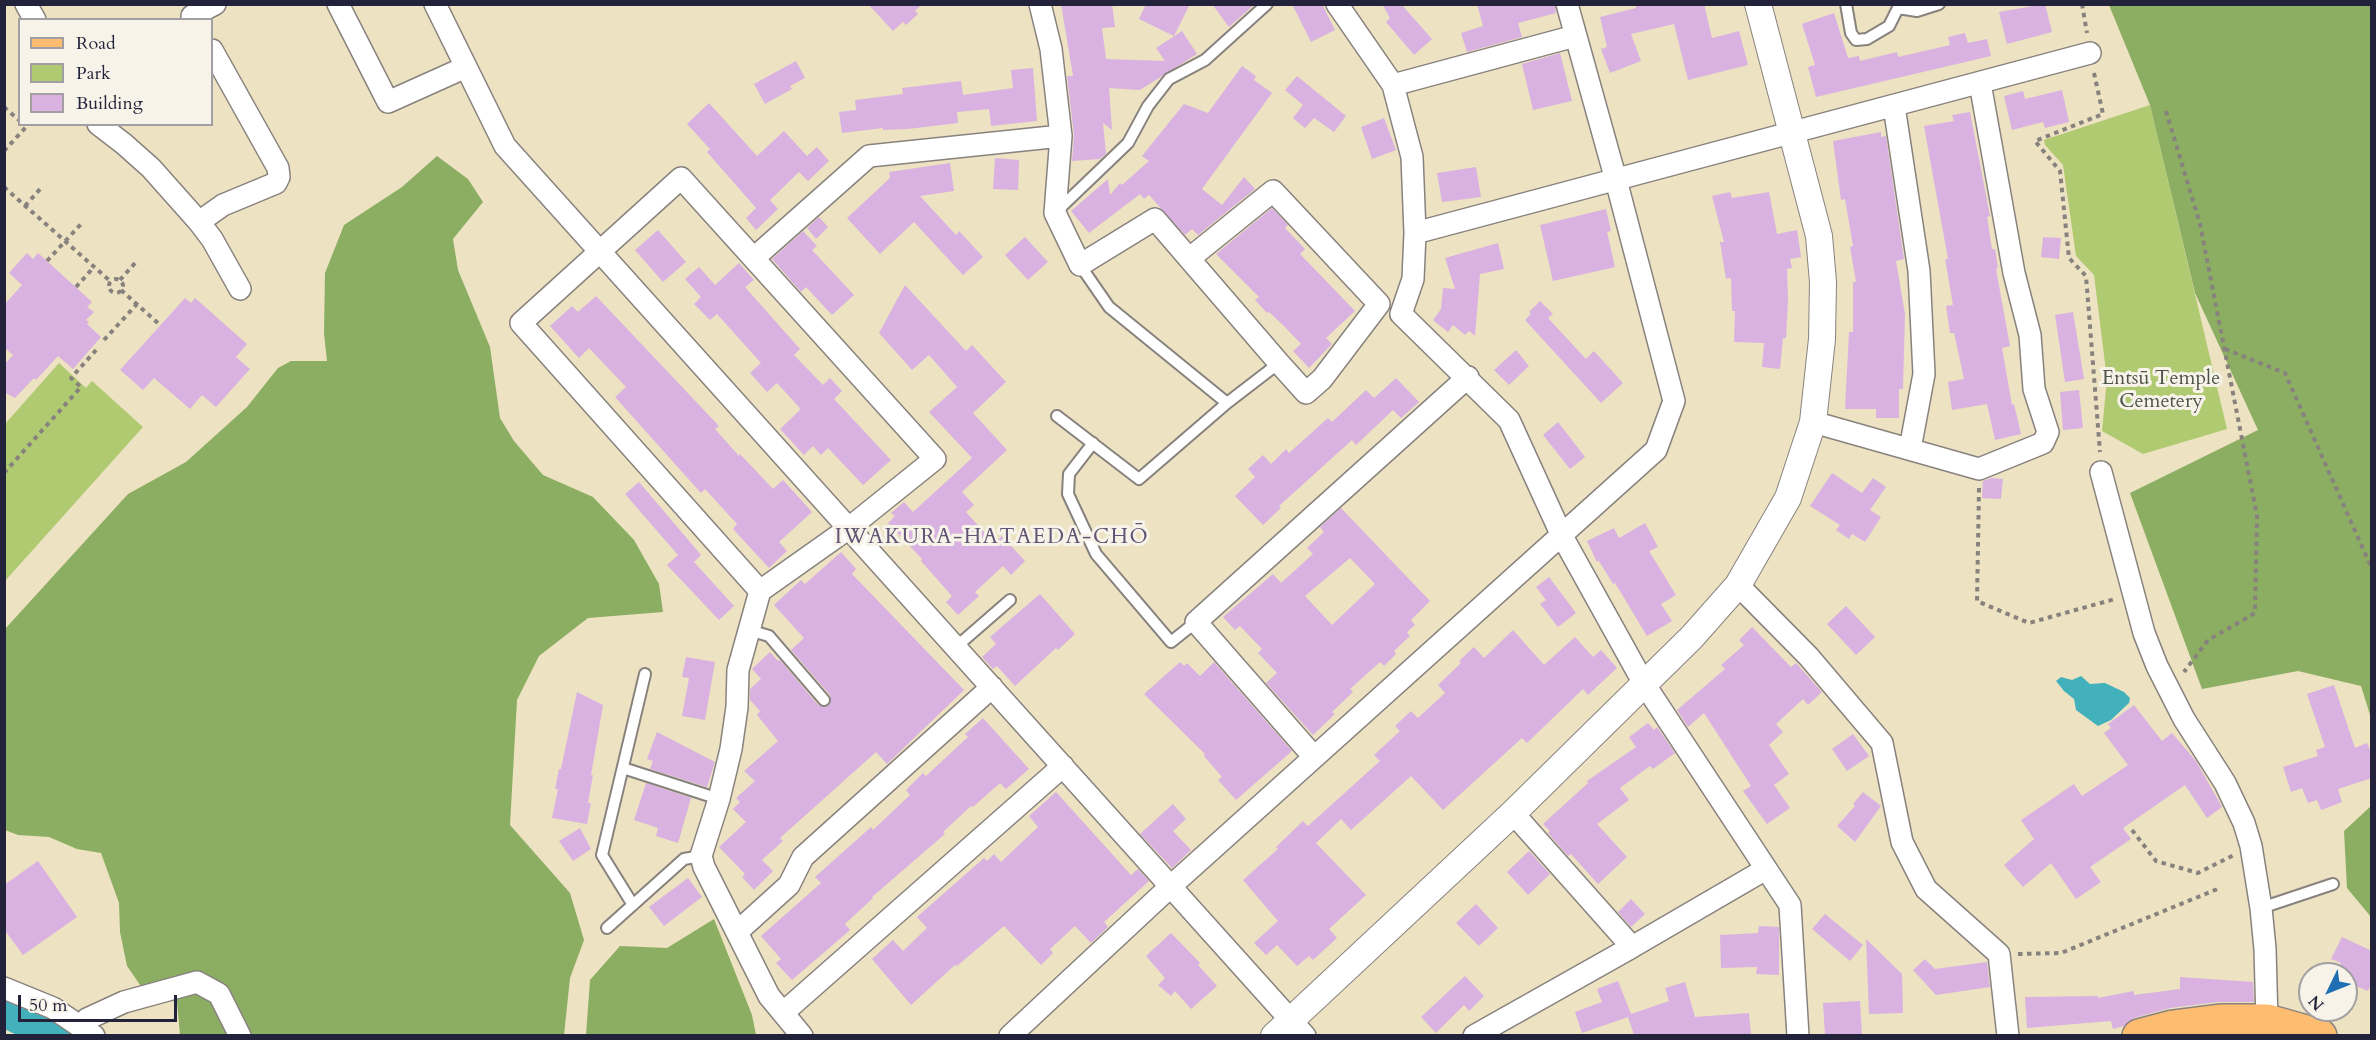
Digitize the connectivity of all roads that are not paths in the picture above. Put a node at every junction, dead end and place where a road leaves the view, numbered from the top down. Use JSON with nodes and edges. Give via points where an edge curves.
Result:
{"nodes":[{"id":1,"x":26,"y":4,"type":"edge"},
{"id":2,"x":215,"y":4,"type":"edge"},
{"id":3,"x":338,"y":4,"type":"edge"},
{"id":4,"x":435,"y":4,"type":"edge"},
{"id":5,"x":1040,"y":4,"type":"edge"},
{"id":6,"x":1267,"y":4,"type":"edge"},
{"id":7,"x":1337,"y":4,"type":"edge"},
{"id":8,"x":1567,"y":4,"type":"edge"},
{"id":9,"x":1758,"y":4,"type":"edge"},
{"id":10,"x":1846,"y":4,"type":"edge"},
{"id":11,"x":1939,"y":4,"type":"edge"},
{"id":12,"x":1897,"y":6,"type":"edge"},
{"id":13,"x":190,"y":13,"type":"edge"},
{"id":14,"x":34,"y":18,"type":"edge"},
{"id":15,"x":1575,"y":36,"type":"junction"},
{"id":16,"x":213,"y":52,"type":"edge"},
{"id":17,"x":2090,"y":53,"type":"road end"},
{"id":18,"x":466,"y":67,"type":"junction"},
{"id":19,"x":1980,"y":83,"type":"junction"},
{"id":20,"x":1393,"y":85,"type":"junction"},
{"id":21,"x":1894,"y":106,"type":"junction"},
{"id":22,"x":101,"y":126,"type":"edge"},
{"id":23,"x":1792,"y":133,"type":"junction"},
{"id":24,"x":1061,"y":136,"type":"junction"},
{"id":25,"x":1616,"y":180,"type":"junction"},
{"id":26,"x":1055,"y":213,"type":"junction"},
{"id":27,"x":199,"y":222,"type":"junction"},
{"id":28,"x":1415,"y":233,"type":"junction"},
{"id":29,"x":601,"y":251,"type":"junction"},
{"id":30,"x":754,"y":258,"type":"junction"},
{"id":31,"x":1190,"y":258,"type":"junction"},
{"id":32,"x":1080,"y":265,"type":"junction"},
{"id":33,"x":240,"y":289,"type":"dead end"},
{"id":34,"x":1379,"y":304,"type":"junction"},
{"id":35,"x":1401,"y":314,"type":"junction"},
{"id":36,"x":1279,"y":363,"type":"junction"},
{"id":37,"x":1468,"y":377,"type":"junction"},
{"id":38,"x":1227,"y":403,"type":"junction"},
{"id":39,"x":1057,"y":416,"type":"dead end"},
{"id":40,"x":1813,"y":422,"type":"junction"},
{"id":41,"x":1093,"y":443,"type":"junction"},
{"id":42,"x":1910,"y":449,"type":"junction"},
{"id":43,"x":2102,"y":472,"type":"road end"},
{"id":44,"x":849,"y":528,"type":"junction"},
{"id":45,"x":1562,"y":536,"type":"junction"},
{"id":46,"x":1738,"y":585,"type":"junction"},
{"id":47,"x":760,"y":591,"type":"junction"},
{"id":48,"x":1010,"y":600,"type":"dead end"},
{"id":49,"x":1196,"y":622,"type":"junction"},
{"id":50,"x":749,"y":630,"type":"junction"},
{"id":51,"x":956,"y":647,"type":"junction"},
{"id":52,"x":645,"y":674,"type":"dead end"},
{"id":53,"x":1643,"y":682,"type":"junction"},
{"id":54,"x":992,"y":687,"type":"junction"},
{"id":55,"x":824,"y":700,"type":"dead end"},
{"id":56,"x":1314,"y":758,"type":"junction"},
{"id":57,"x":1064,"y":766,"type":"junction"},
{"id":58,"x":623,"y":768,"type":"junction"},
{"id":59,"x":719,"y":799,"type":"junction"},
{"id":60,"x":1513,"y":813,"type":"junction"},
{"id":61,"x":701,"y":856,"type":"junction"},
{"id":62,"x":1766,"y":870,"type":"junction"},
{"id":63,"x":2333,"y":884,"type":"dead end"},
{"id":64,"x":1171,"y":886,"type":"junction"},
{"id":65,"x":633,"y":905,"type":"junction"},
{"id":66,"x":2261,"y":908,"type":"junction"},
{"id":67,"x":607,"y":928,"type":"dead end"},
{"id":68,"x":737,"y":932,"type":"junction"},
{"id":69,"x":1632,"y":947,"type":"junction"},
{"id":70,"x":5,"y":987,"type":"edge"},
{"id":71,"x":784,"y":1012,"type":"junction"},
{"id":72,"x":2267,"y":1021,"type":"junction"},
{"id":73,"x":1290,"y":1030,"type":"edge"},
{"id":74,"x":88,"y":1031,"type":"edge"},
{"id":75,"x":240,"y":1035,"type":"edge"},
{"id":76,"x":802,"y":1035,"type":"edge"},
{"id":77,"x":1010,"y":1035,"type":"edge"},
{"id":78,"x":1474,"y":1035,"type":"edge"},
{"id":79,"x":1798,"y":1035,"type":"edge"},
{"id":80,"x":2008,"y":1035,"type":"edge"},
{"id":81,"x":2139,"y":1035,"type":"edge"},
{"id":82,"x":2320,"y":1035,"type":"edge"}],
"edges":[{"from":1,"to":14,"type":"street"},
{"from":2,"to":13,"type":"street"},
{"from":3,"to":18,"type":"street","via":[[388,102]]},
{"from":4,"to":18,"type":"street"},
{"from":5,"to":24,"type":"street","via":[[1051,49]]},
{"from":6,"to":26,"type":"lane","via":[[1205,60],[1169,79],[1148,106],[1128,143]]},
{"from":7,"to":20,"type":"street"},
{"from":8,"to":15,"type":"street"},
{"from":9,"to":23,"type":"street"},
{"from":10,"to":12,"type":"lane","via":[[1856,40],[1867,39],[1889,26]]},
{"from":11,"to":12,"type":"lane","via":[[1917,11]]},
{"from":15,"to":20,"type":"street"},
{"from":15,"to":25,"type":"street"},
{"from":16,"to":27,"type":"street","via":[[278,168],[279,177],[276,183],[230,201]]},
{"from":17,"to":19,"type":"street"},
{"from":18,"to":29,"type":"street","via":[[505,146]]},
{"from":19,"to":21,"type":"street"},
{"from":19,"to":42,"type":"street","via":[[2014,273],[2030,335],[2034,388],[2048,432],[2043,443],[1979,469]]},
{"from":20,"to":28,"type":"street","via":[[1412,157]]},
{"from":21,"to":23,"type":"street"},
{"from":21,"to":42,"type":"street","via":[[1919,271],[1924,374]]},
{"from":22,"to":27,"type":"street","via":[[151,168]]},
{"from":23,"to":25,"type":"street"},
{"from":23,"to":40,"type":"street","via":[[1819,236],[1823,282],[1822,339]]},
{"from":24,"to":26,"type":"street"},
{"from":24,"to":30,"type":"street","via":[[869,156]]},
{"from":25,"to":28,"type":"street"},
{"from":25,"to":45,"type":"street","via":[[1674,401],[1656,450]]},
{"from":26,"to":32,"type":"street"},
{"from":27,"to":33,"type":"street"},
{"from":28,"to":35,"type":"street","via":[[1413,279]]},
{"from":29,"to":30,"type":"street","via":[[681,177]]},
{"from":29,"to":44,"type":"street"},
{"from":29,"to":47,"type":"street","via":[[521,323]]},
{"from":30,"to":44,"type":"street","via":[[935,459]]},
{"from":31,"to":32,"type":"street","via":[[1155,219]]},
{"from":31,"to":34,"type":"street","via":[[1273,191]]},
{"from":31,"to":36,"type":"street"},
{"from":32,"to":38,"type":"lane","via":[[1109,307]]},
{"from":34,"to":35,"type":"street"},
{"from":34,"to":36,"type":"street","via":[[1323,379],[1306,393]]},
{"from":35,"to":37,"type":"street"},
{"from":36,"to":38,"type":"lane"},
{"from":37,"to":45,"type":"street","via":[[1509,420]]},
{"from":37,"to":49,"type":"street"},
{"from":38,"to":41,"type":"lane","via":[[1139,479]]},
{"from":39,"to":41,"type":"lane"},
{"from":40,"to":42,"type":"street"},
{"from":40,"to":46,"type":"street","via":[[1788,498]]},
{"from":41,"to":49,"type":"lane","via":[[1069,474],[1068,494],[1096,554],[1171,642]]},
{"from":43,"to":66,"type":"street","via":[[2144,633],[2169,691],[2225,783],[2244,823]]},
{"from":44,"to":47,"type":"street"},
{"from":44,"to":51,"type":"street"},
{"from":45,"to":53,"type":"street"},
{"from":45,"to":56,"type":"street"},
{"from":46,"to":53,"type":"street","via":[[1692,637]]},
{"from":46,"to":80,"type":"street","via":[[1809,657],[1882,743],[1902,842],[1926,889],[1999,954]]},
{"from":47,"to":50,"type":"street"},
{"from":48,"to":51,"type":"lane"},
{"from":49,"to":56,"type":"street"},
{"from":50,"to":55,"type":"lane","via":[[769,636]]},
{"from":50,"to":59,"type":"street","via":[[738,670],[731,749]]},
{"from":51,"to":54,"type":"street"},
{"from":52,"to":58,"type":"lane"},
{"from":53,"to":60,"type":"street"},
{"from":53,"to":62,"type":"street"},
{"from":54,"to":57,"type":"street"},
{"from":54,"to":68,"type":"street","via":[[803,857],[789,885]]},
{"from":56,"to":64,"type":"street"},
{"from":57,"to":64,"type":"street"},
{"from":57,"to":71,"type":"street"},
{"from":58,"to":59,"type":"lane"},
{"from":58,"to":65,"type":"lane","via":[[602,855]]},
{"from":59,"to":61,"type":"street"},
{"from":60,"to":69,"type":"street"},
{"from":60,"to":73,"type":"street"},
{"from":61,"to":65,"type":"lane","via":[[684,859]]},
{"from":61,"to":68,"type":"street"},
{"from":62,"to":69,"type":"street"},
{"from":62,"to":79,"type":"street","via":[[1790,905]]},
{"from":63,"to":66,"type":"lane"},
{"from":64,"to":73,"type":"street"},
{"from":64,"to":77,"type":"street"},
{"from":65,"to":67,"type":"lane"},
{"from":66,"to":72,"type":"street"},
{"from":68,"to":71,"type":"street","via":[[769,996]]},
{"from":69,"to":78,"type":"street"},
{"from":70,"to":74,"type":"street","via":[[53,1008]]},
{"from":71,"to":76,"type":"street"},
{"from":72,"to":81,"type":"main road","via":[[2220,1021]]},
{"from":72,"to":82,"type":"main road"},
{"from":74,"to":75,"type":"street","via":[[87,1019],[124,1002],[197,982],[219,994]]}]}
